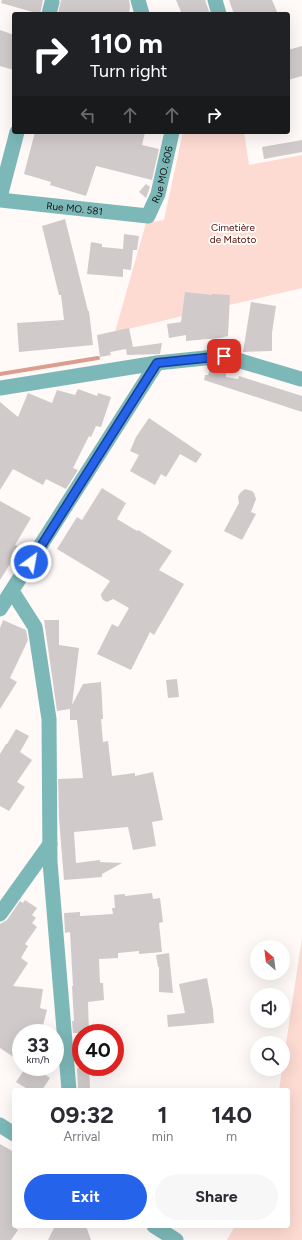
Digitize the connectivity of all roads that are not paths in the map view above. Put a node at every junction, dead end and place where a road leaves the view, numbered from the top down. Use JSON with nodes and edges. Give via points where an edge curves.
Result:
{"nodes":[{"id":1,"x":138,"y":0,"type":"edge"},
{"id":2,"x":216,"y":0,"type":"edge"},
{"id":3,"x":141,"y":12,"type":"edge"},
{"id":4,"x":219,"y":12,"type":"edge"},
{"id":5,"x":16,"y":134,"type":"edge"},
{"id":6,"x":172,"y":134,"type":"edge"},
{"id":7,"x":0,"y":197,"type":"edge"},
{"id":8,"x":0,"y":200,"type":"edge"},
{"id":9,"x":148,"y":216,"type":"joint"},
{"id":10,"x":157,"y":363,"type":"junction"},
{"id":11,"x":301,"y":379,"type":"dead end"},
{"id":12,"x":0,"y":388,"type":"edge"},
{"id":13,"x":12,"y":591,"type":"junction"},
{"id":14,"x":0,"y":609,"type":"edge"},
{"id":15,"x":50,"y":844,"type":"junction"},
{"id":16,"x":0,"y":914,"type":"edge"},
{"id":17,"x":69,"y":1088,"type":"edge"},
{"id":18,"x":0,"y":1125,"type":"edge"},
{"id":19,"x":12,"y":1133,"type":"edge"},
{"id":20,"x":157,"y":1228,"type":"edge"},
{"id":21,"x":176,"y":1240,"type":"edge"}],
"edges":[{"from":1,"to":3,"type":"street"},
{"from":2,"to":4,"type":"street"},
{"from":5,"to":7,"type":"street"},
{"from":6,"to":9,"type":"street","name":"Rue MO. 606","via":[[158,194]]},
{"from":8,"to":9,"type":"street","name":"Rue MO. 581"},
{"from":10,"to":11,"type":"street","via":[[224,356]]},
{"from":10,"to":12,"type":"street"},
{"from":10,"to":13,"type":"street"},
{"from":13,"to":14,"type":"street"},
{"from":13,"to":15,"type":"street","via":[[35,627],[49,719]]},
{"from":15,"to":16,"type":"street"},
{"from":15,"to":17,"type":"street"},
{"from":18,"to":19,"type":"street"},
{"from":20,"to":21,"type":"street"}]}
